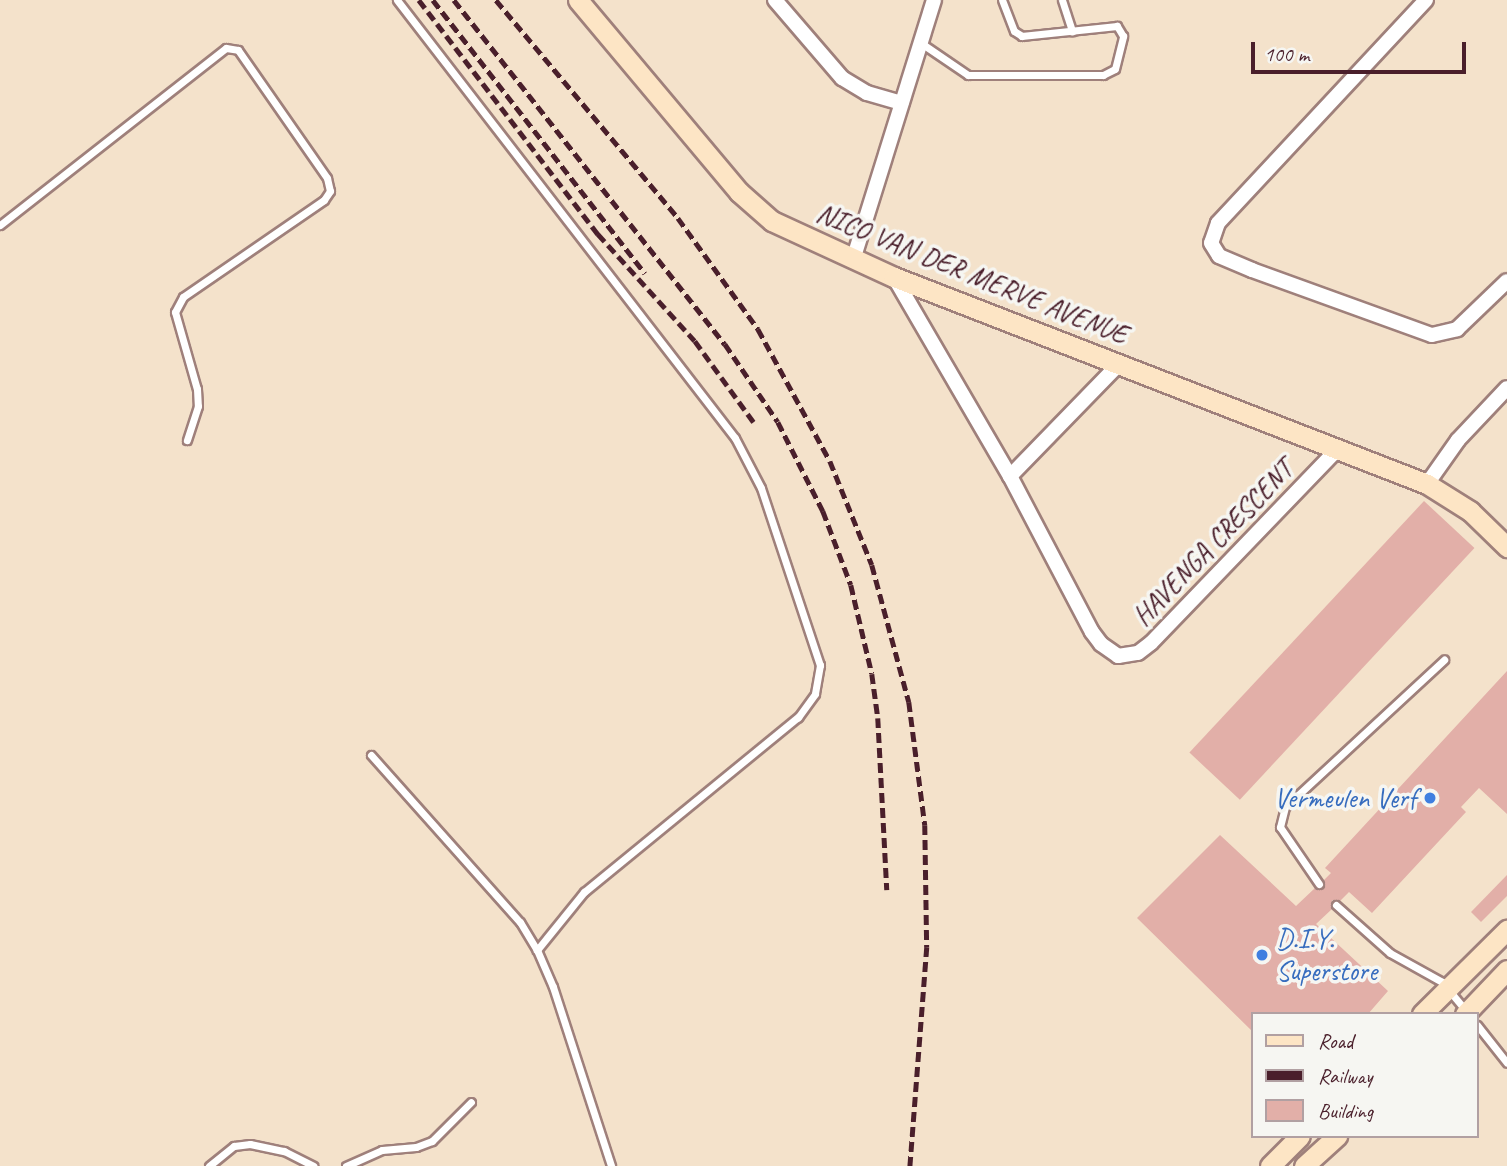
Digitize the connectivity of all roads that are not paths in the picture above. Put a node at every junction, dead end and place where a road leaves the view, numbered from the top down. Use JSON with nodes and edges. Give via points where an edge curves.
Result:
{"nodes":[{"id":1,"x":397,"y":0,"type":"edge"},
{"id":2,"x":578,"y":0,"type":"edge"},
{"id":3,"x":775,"y":0,"type":"edge"},
{"id":4,"x":934,"y":0,"type":"edge"},
{"id":5,"x":1002,"y":0,"type":"edge"},
{"id":6,"x":1062,"y":0,"type":"edge"},
{"id":7,"x":1426,"y":0,"type":"edge"},
{"id":8,"x":1072,"y":31,"type":"junction"},
{"id":9,"x":921,"y":43,"type":"junction"},
{"id":10,"x":902,"y":103,"type":"junction"},
{"id":11,"x":0,"y":225,"type":"edge"},
{"id":12,"x":853,"y":260,"type":"junction"},
{"id":13,"x":894,"y":277,"type":"junction"},
{"id":14,"x":1507,"y":281,"type":"edge"},
{"id":15,"x":1120,"y":363,"type":"junction"},
{"id":16,"x":1507,"y":388,"type":"edge"},
{"id":17,"x":187,"y":440,"type":"dead end"},
{"id":18,"x":1337,"y":450,"type":"junction"},
{"id":19,"x":1010,"y":476,"type":"junction"},
{"id":20,"x":1427,"y":484,"type":"junction"},
{"id":21,"x":1507,"y":547,"type":"edge"},
{"id":22,"x":1444,"y":660,"type":"dead end"},
{"id":23,"x":371,"y":755,"type":"dead end"},
{"id":24,"x":1319,"y":884,"type":"dead end"},
{"id":25,"x":1336,"y":905,"type":"dead end"},
{"id":26,"x":1507,"y":930,"type":"edge"},
{"id":27,"x":537,"y":950,"type":"junction"},
{"id":28,"x":1507,"y":970,"type":"edge"},
{"id":29,"x":1448,"y":988,"type":"junction"},
{"id":30,"x":1424,"y":1012,"type":"edge"},
{"id":31,"x":1466,"y":1012,"type":"edge"},
{"id":32,"x":1472,"y":1012,"type":"edge"},
{"id":33,"x":1479,"y":1028,"type":"edge"},
{"id":34,"x":1507,"y":1063,"type":"edge"},
{"id":35,"x":471,"y":1102,"type":"dead end"},
{"id":36,"x":1298,"y":1138,"type":"edge"},
{"id":37,"x":1335,"y":1138,"type":"edge"},
{"id":38,"x":209,"y":1166,"type":"edge"},
{"id":39,"x":313,"y":1166,"type":"edge"},
{"id":40,"x":346,"y":1166,"type":"edge"},
{"id":41,"x":611,"y":1166,"type":"edge"},
{"id":42,"x":1271,"y":1166,"type":"edge"},
{"id":43,"x":1304,"y":1166,"type":"edge"}],
"edges":[{"from":1,"to":27,"type":"lane","via":[[741,446],[761,488],[820,665],[815,694],[798,717],[584,892]]},
{"from":2,"to":12,"type":"street","name":"NICO VAN DER MERVE AVENUE","via":[[755,208]]},
{"from":3,"to":10,"type":"street","via":[[842,78],[867,93]]},
{"from":4,"to":9,"type":"street"},
{"from":5,"to":8,"type":"lane","via":[[1014,31],[1022,36]]},
{"from":6,"to":8,"type":"lane"},
{"from":7,"to":14,"type":"street","via":[[1217,223],[1211,243],[1219,256],[1252,270],[1432,335],[1457,329]]},
{"from":8,"to":9,"type":"lane","via":[[1113,25],[1121,29],[1121,55],[1115,69],[1103,75],[968,75]]},
{"from":9,"to":10,"type":"street"},
{"from":10,"to":12,"type":"street"},
{"from":11,"to":17,"type":"lane","via":[[226,48],[239,50],[327,178],[330,191],[324,200],[183,297],[174,312],[197,389],[198,406]]},
{"from":12,"to":13,"type":"street","name":"NICO VAN DER MERVE AVENUE"},
{"from":13,"to":15,"type":"street","name":"NICO VAN DER MERVE AVENUE"},
{"from":13,"to":19,"type":"street","name":"HAVENGA CRESCENT"},
{"from":15,"to":18,"type":"street","name":"NICO VAN DER MERVE AVENUE"},
{"from":15,"to":19,"type":"street"},
{"from":16,"to":20,"type":"street","via":[[1458,440]]},
{"from":18,"to":19,"type":"street","name":"HAVENGA CRESCENT","via":[[1158,637],[1129,656],[1111,652],[1096,639]]},
{"from":18,"to":20,"type":"street","name":"NICO VAN DER MERVE AVENUE"},
{"from":20,"to":21,"type":"street","name":"NICO VAN DER MERVE AVENUE","via":[[1470,511]]},
{"from":22,"to":24,"type":"lane","via":[[1285,807],[1280,827]]},
{"from":23,"to":27,"type":"lane","via":[[520,922]]},
{"from":25,"to":29,"type":"lane","via":[[1390,953]]},
{"from":26,"to":29,"type":"street"},
{"from":27,"to":41,"type":"lane"},
{"from":28,"to":32,"type":"street"},
{"from":29,"to":30,"type":"street"},
{"from":29,"to":31,"type":"lane"},
{"from":33,"to":34,"type":"lane"},
{"from":35,"to":40,"type":"lane","via":[[432,1141],[382,1150]]},
{"from":36,"to":42,"type":"street"},
{"from":37,"to":43,"type":"street"},
{"from":38,"to":39,"type":"lane","via":[[234,1146],[250,1144],[284,1151]]}]}
